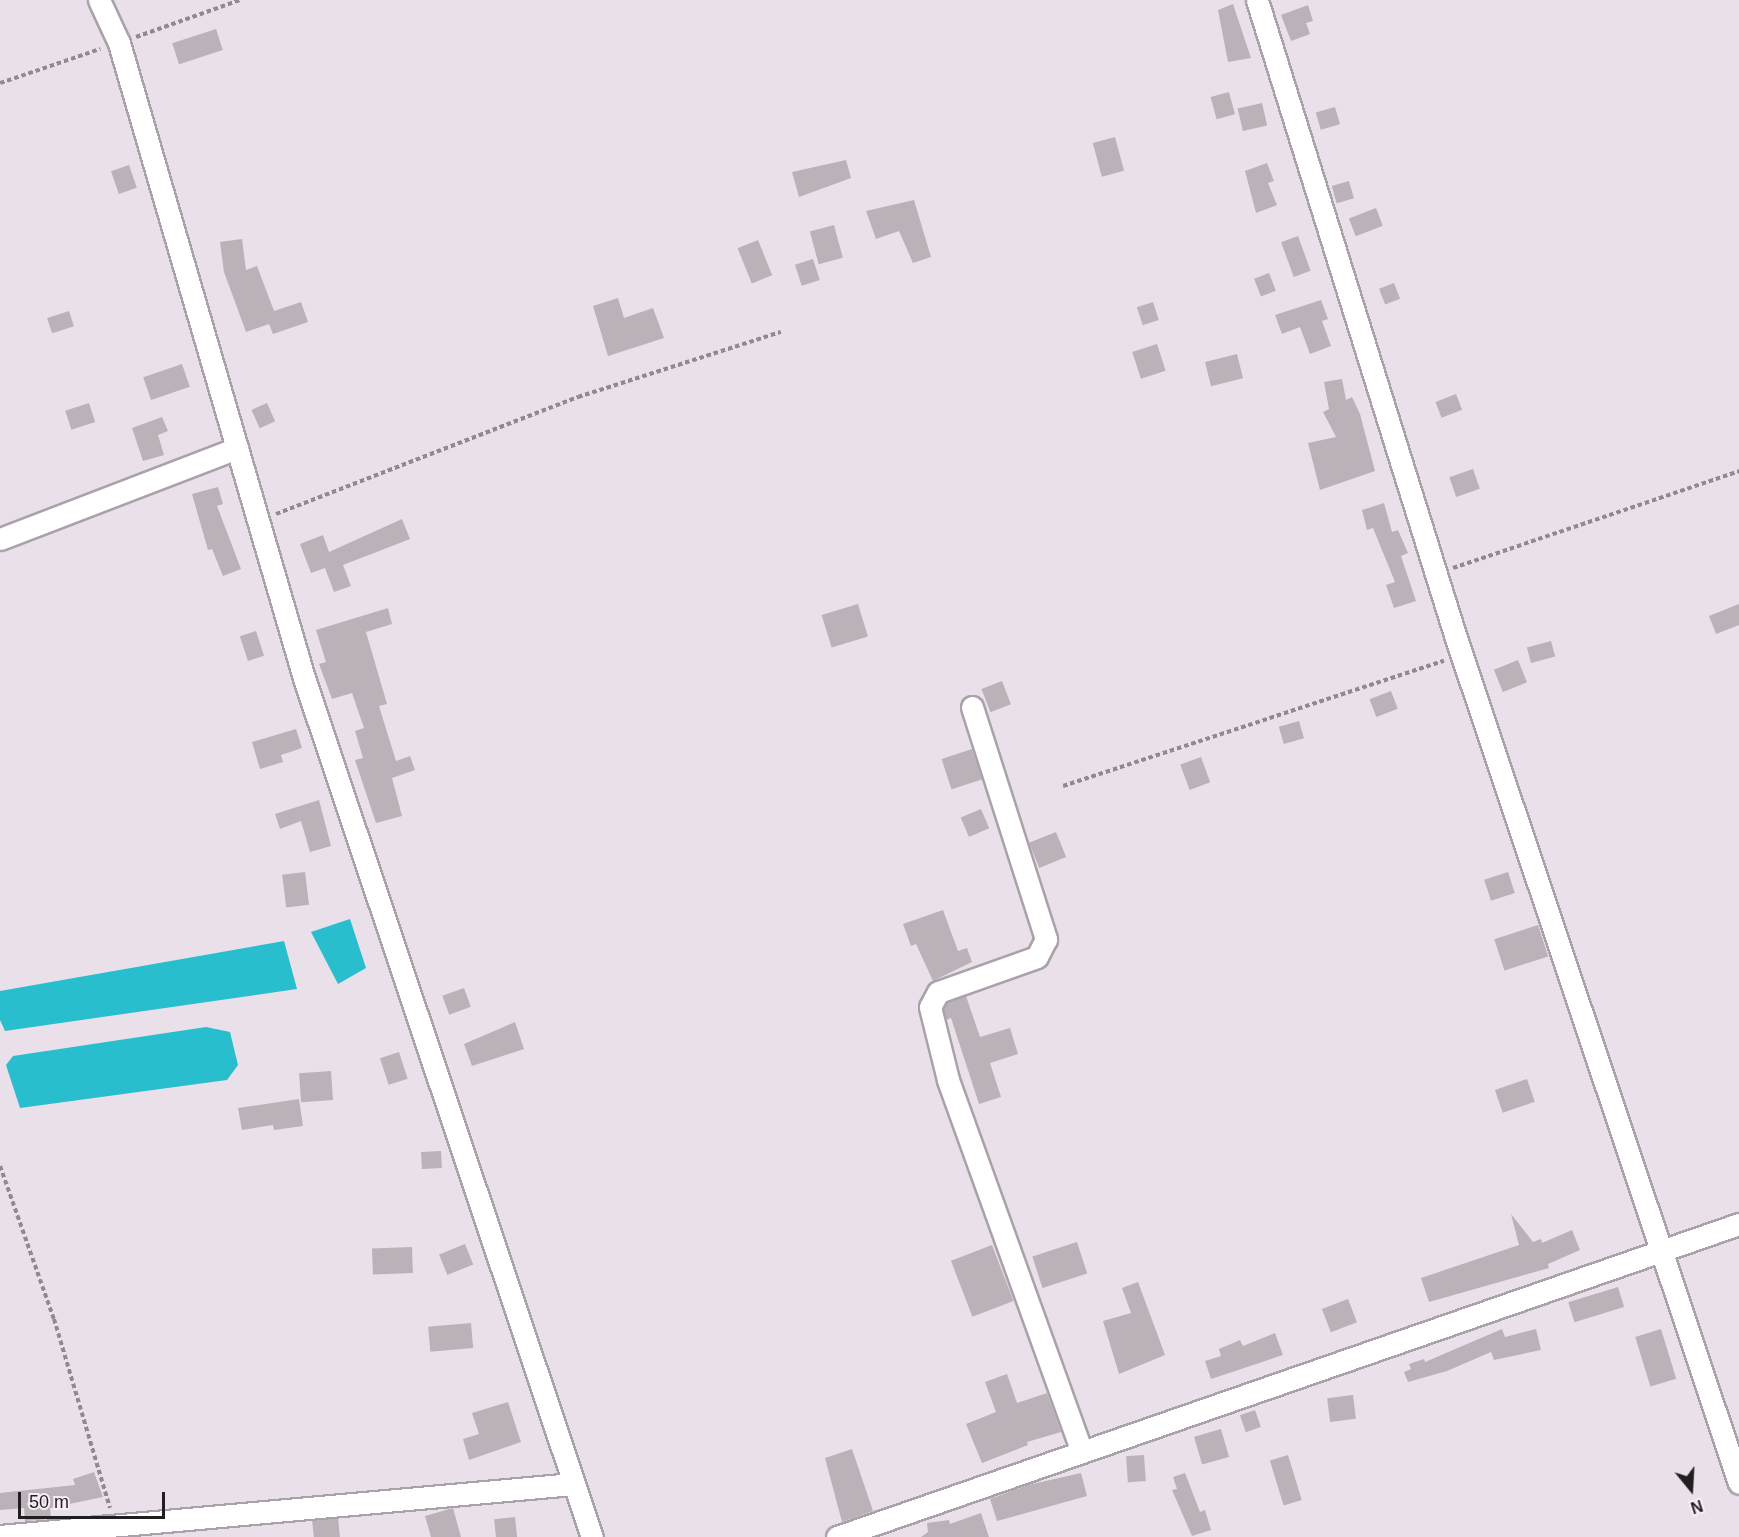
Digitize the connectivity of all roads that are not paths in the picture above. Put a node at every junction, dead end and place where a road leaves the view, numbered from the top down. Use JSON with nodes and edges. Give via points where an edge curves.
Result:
{"nodes":[{"id":1,"x":99,"y":0,"type":"edge"},
{"id":2,"x":1257,"y":0,"type":"edge"},
{"id":3,"x":237,"y":448,"type":"junction"},
{"id":4,"x":0,"y":539,"type":"edge"},
{"id":5,"x":972,"y":707,"type":"dead end"},
{"id":6,"x":1739,"y":1224,"type":"edge"},
{"id":7,"x":1659,"y":1250,"type":"junction"},
{"id":8,"x":1082,"y":1452,"type":"junction"},
{"id":9,"x":1739,"y":1483,"type":"edge"},
{"id":10,"x":572,"y":1484,"type":"junction"},
{"id":11,"x":0,"y":1536,"type":"edge"},
{"id":12,"x":592,"y":1537,"type":"edge"},
{"id":13,"x":837,"y":1537,"type":"edge"}],
"edges":[{"from":1,"to":3,"type":"street","via":[[119,43]]},
{"from":2,"to":7,"type":"street","via":[[1462,655]]},
{"from":3,"to":4,"type":"street"},
{"from":3,"to":10,"type":"street","via":[[304,678]]},
{"from":5,"to":8,"type":"street","via":[[1046,939],[1037,957],[938,992],[930,1007],[948,1080]]},
{"from":6,"to":7,"type":"street"},
{"from":7,"to":8,"type":"street"},
{"from":7,"to":9,"type":"street"},
{"from":8,"to":13,"type":"street"},
{"from":10,"to":11,"type":"street"},
{"from":10,"to":12,"type":"street"}]}
